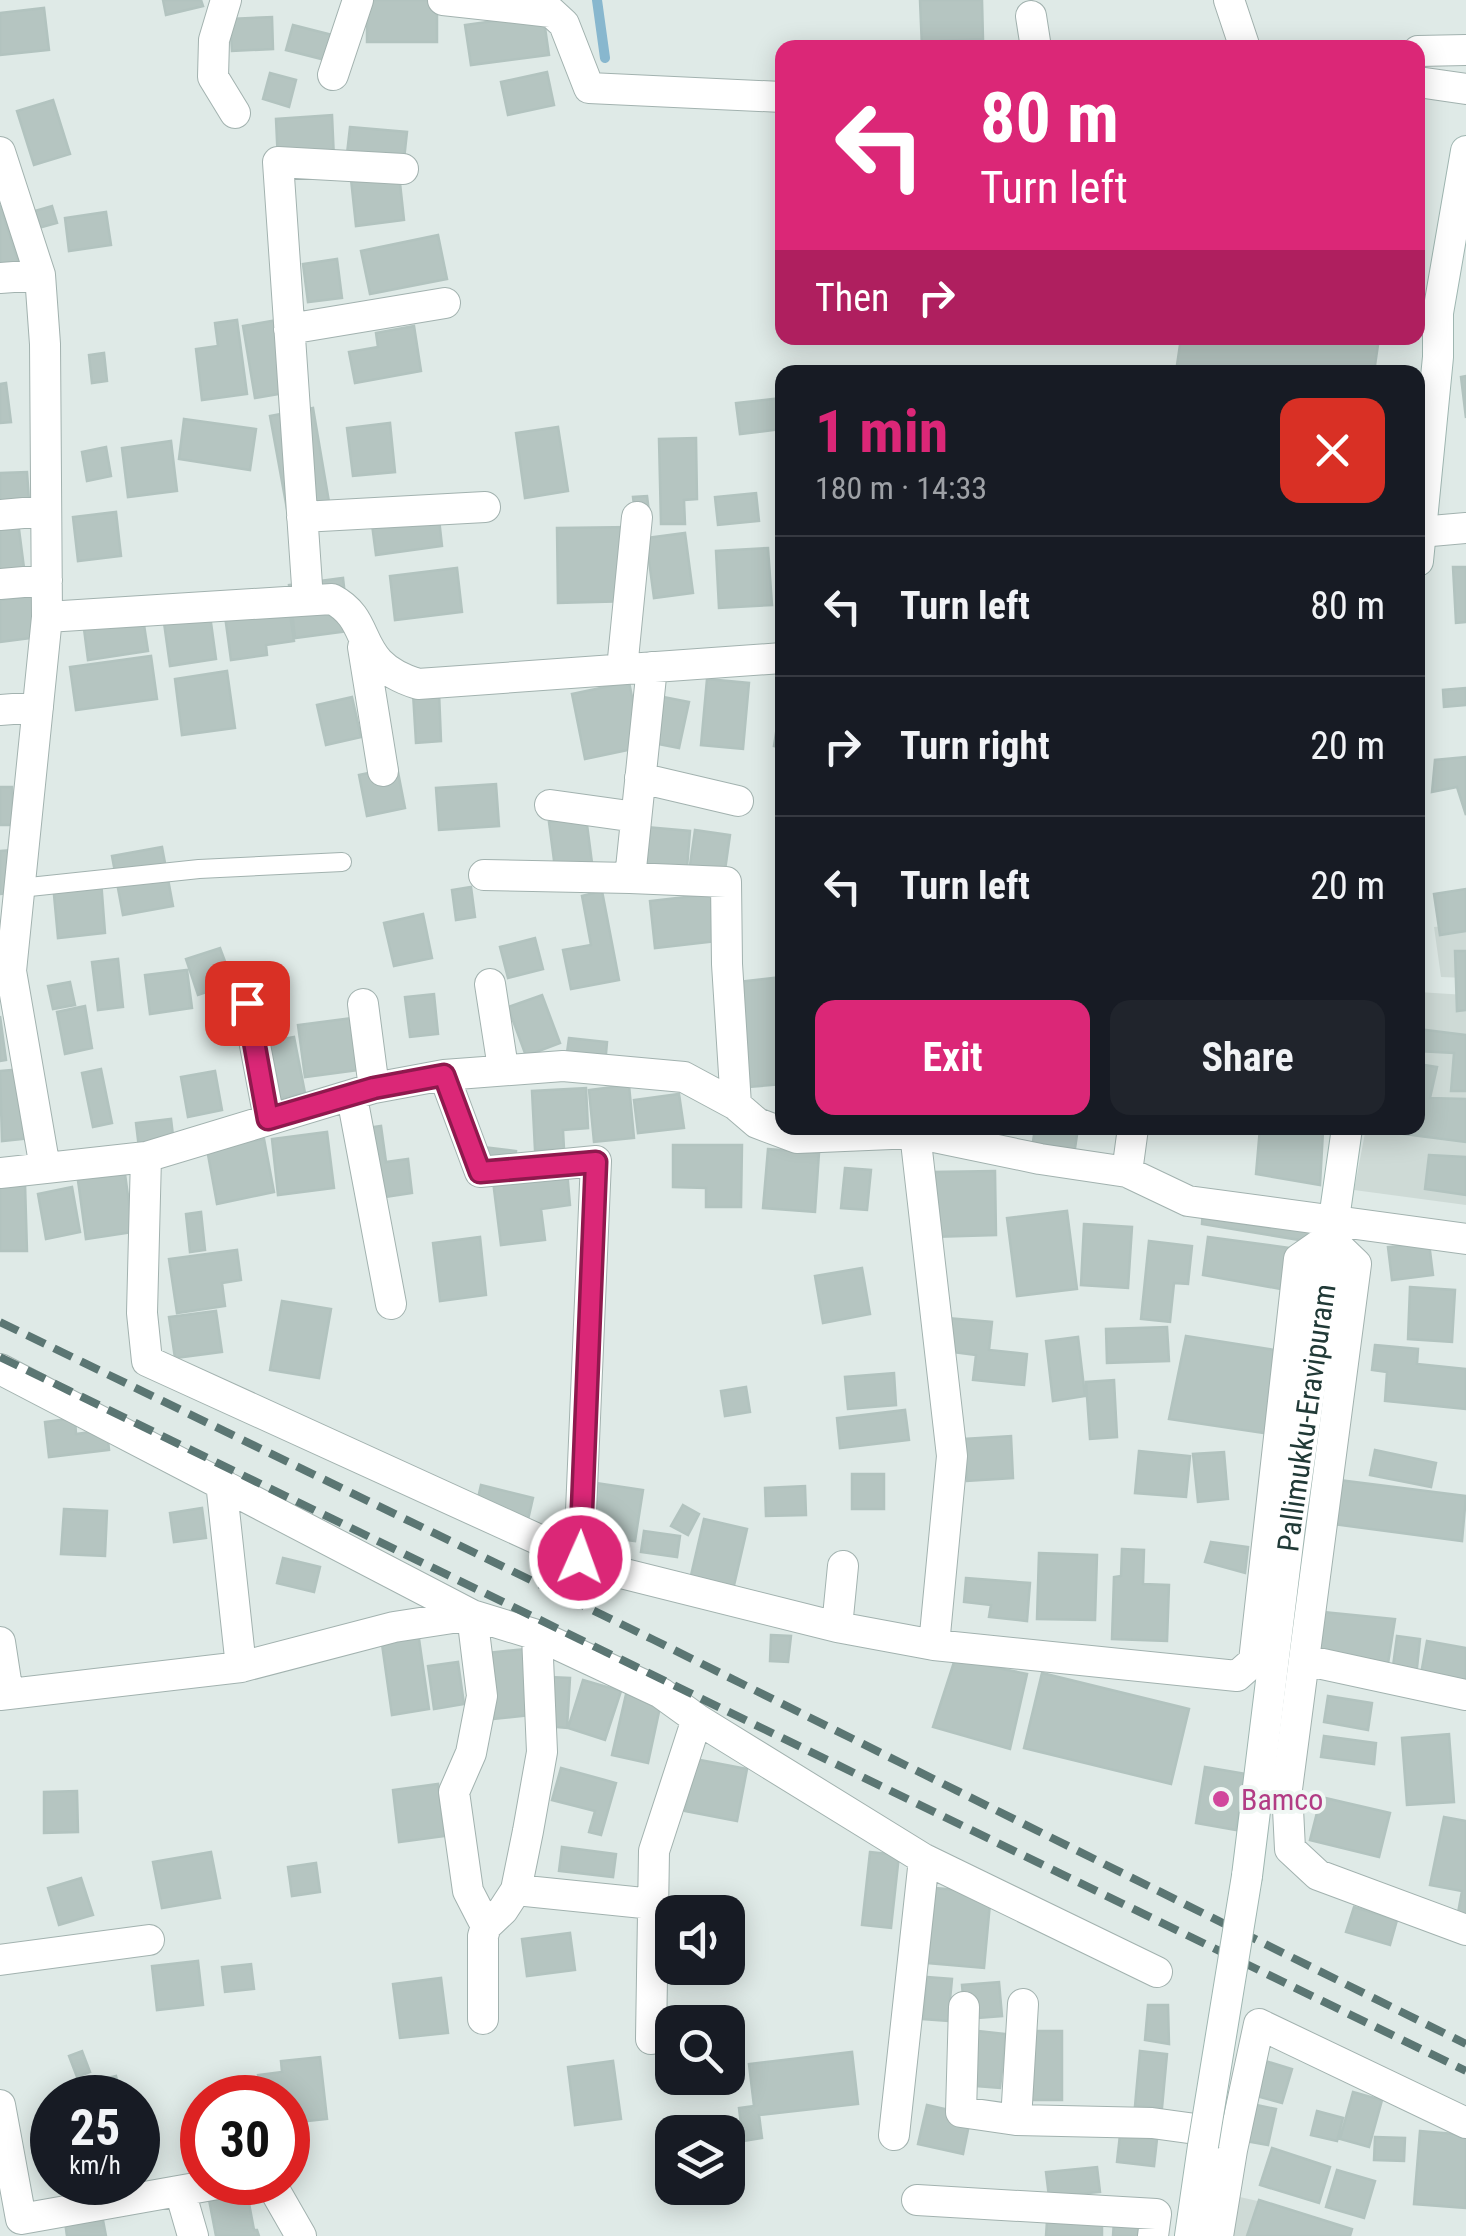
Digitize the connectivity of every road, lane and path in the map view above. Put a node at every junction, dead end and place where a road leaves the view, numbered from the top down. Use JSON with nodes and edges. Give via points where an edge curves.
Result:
{"nodes":[{"id":1,"x":226,"y":0,"type":"edge"},
{"id":2,"x":358,"y":0,"type":"edge"},
{"id":3,"x":444,"y":0,"type":"edge"},
{"id":4,"x":1229,"y":0,"type":"edge"},
{"id":5,"x":1031,"y":16,"type":"dead end"},
{"id":6,"x":1035,"y":40,"type":"edge"},
{"id":7,"x":1242,"y":40,"type":"edge"},
{"id":8,"x":1466,"y":50,"type":"edge"},
{"id":9,"x":1425,"y":52,"type":"edge"},
{"id":10,"x":334,"y":75,"type":"dead end"},
{"id":11,"x":1425,"y":83,"type":"edge"},
{"id":12,"x":1466,"y":88,"type":"edge"},
{"id":13,"x":775,"y":97,"type":"edge"},
{"id":14,"x":234,"y":113,"type":"dead end"},
{"id":15,"x":1466,"y":151,"type":"edge"},
{"id":16,"x":0,"y":152,"type":"edge"},
{"id":17,"x":403,"y":169,"type":"dead end"},
{"id":18,"x":40,"y":275,"type":"junction"},
{"id":19,"x":0,"y":278,"type":"edge"},
{"id":20,"x":446,"y":302,"type":"dead end"},
{"id":21,"x":1428,"y":312,"type":"edge"},
{"id":22,"x":289,"y":329,"type":"junction"},
{"id":23,"x":1425,"y":487,"type":"edge"},
{"id":24,"x":484,"y":507,"type":"dead end"},
{"id":25,"x":46,"y":511,"type":"junction"},
{"id":26,"x":0,"y":516,"type":"edge"},
{"id":27,"x":302,"y":516,"type":"junction"},
{"id":28,"x":637,"y":517,"type":"dead end"},
{"id":29,"x":1466,"y":528,"type":"edge"},
{"id":30,"x":1425,"y":545,"type":"edge"},
{"id":31,"x":47,"y":580,"type":"junction"},
{"id":32,"x":0,"y":584,"type":"edge"},
{"id":33,"x":308,"y":600,"type":"junction"},
{"id":34,"x":47,"y":617,"type":"junction"},
{"id":35,"x":362,"y":639,"type":"junction"},
{"id":36,"x":775,"y":658,"type":"edge"},
{"id":37,"x":652,"y":667,"type":"junction"},
{"id":38,"x":622,"y":669,"type":"junction"},
{"id":39,"x":38,"y":707,"type":"junction"},
{"id":40,"x":0,"y":710,"type":"edge"},
{"id":41,"x":383,"y":771,"type":"dead end"},
{"id":42,"x":640,"y":778,"type":"junction"},
{"id":43,"x":738,"y":801,"type":"dead end"},
{"id":44,"x":550,"y":805,"type":"dead end"},
{"id":45,"x":636,"y":816,"type":"junction"},
{"id":46,"x":12,"y":851,"type":"edge"},
{"id":47,"x":342,"y":862,"type":"dead end"},
{"id":48,"x":484,"y":875,"type":"dead end"},
{"id":49,"x":630,"y":878,"type":"junction"},
{"id":50,"x":20,"y":888,"type":"junction"},
{"id":51,"x":5,"y":972,"type":"edge"},
{"id":52,"x":490,"y":984,"type":"dead end"},
{"id":53,"x":247,"y":1003,"type":"dead end"},
{"id":54,"x":363,"y":1004,"type":"dead end"},
{"id":55,"x":503,"y":1068,"type":"junction"},
{"id":56,"x":444,"y":1075,"type":"junction"},
{"id":57,"x":363,"y":1092,"type":"junction"},
{"id":58,"x":736,"y":1106,"type":"junction"},
{"id":59,"x":268,"y":1119,"type":"junction"},
{"id":60,"x":775,"y":1130,"type":"edge"},
{"id":61,"x":790,"y":1135,"type":"edge"},
{"id":62,"x":868,"y":1135,"type":"edge"},
{"id":63,"x":915,"y":1135,"type":"edge"},
{"id":64,"x":925,"y":1135,"type":"edge"},
{"id":65,"x":1132,"y":1135,"type":"edge"},
{"id":66,"x":1346,"y":1135,"type":"edge"},
{"id":67,"x":146,"y":1157,"type":"junction"},
{"id":68,"x":46,"y":1168,"type":"junction"},
{"id":69,"x":1127,"y":1172,"type":"junction"},
{"id":70,"x":0,"y":1173,"type":"edge"},
{"id":71,"x":1329,"y":1240,"type":"junction"},
{"id":72,"x":1466,"y":1240,"type":"edge"},
{"id":73,"x":391,"y":1304,"type":"dead end"},
{"id":74,"x":0,"y":1368,"type":"edge"},
{"id":75,"x":221,"y":1482,"type":"junction"},
{"id":76,"x":580,"y":1558,"type":"junction"},
{"id":77,"x":843,"y":1566,"type":"dead end"},
{"id":78,"x":472,"y":1615,"type":"junction"},
{"id":79,"x":838,"y":1627,"type":"junction"},
{"id":80,"x":537,"y":1635,"type":"junction"},
{"id":81,"x":0,"y":1642,"type":"edge"},
{"id":82,"x":934,"y":1645,"type":"junction"},
{"id":83,"x":1304,"y":1660,"type":"junction"},
{"id":84,"x":242,"y":1667,"type":"junction"},
{"id":85,"x":4,"y":1695,"type":"edge"},
{"id":86,"x":1466,"y":1695,"type":"edge"},
{"id":87,"x":697,"y":1720,"type":"junction"},
{"id":88,"x":924,"y":1859,"type":"junction"},
{"id":89,"x":516,"y":1890,"type":"junction"},
{"id":90,"x":653,"y":1904,"type":"junction"},
{"id":91,"x":486,"y":1926,"type":"junction"},
{"id":92,"x":1466,"y":1930,"type":"edge"},
{"id":93,"x":149,"y":1940,"type":"dead end"},
{"id":94,"x":0,"y":1960,"type":"edge"},
{"id":95,"x":1157,"y":1972,"type":"dead end"},
{"id":96,"x":1023,"y":2004,"type":"dead end"},
{"id":97,"x":964,"y":2007,"type":"dead end"},
{"id":98,"x":483,"y":2019,"type":"dead end"},
{"id":99,"x":652,"y":2039,"type":"dead end"},
{"id":100,"x":0,"y":2105,"type":"edge"},
{"id":101,"x":1016,"y":2120,"type":"junction"},
{"id":102,"x":1466,"y":2123,"type":"edge"},
{"id":103,"x":1235,"y":2134,"type":"junction"},
{"id":104,"x":894,"y":2135,"type":"dead end"},
{"id":105,"x":180,"y":2191,"type":"edge"},
{"id":106,"x":917,"y":2200,"type":"dead end"},
{"id":107,"x":184,"y":2205,"type":"edge"},
{"id":108,"x":283,"y":2205,"type":"edge"},
{"id":109,"x":56,"y":2224,"type":"edge"},
{"id":110,"x":193,"y":2236,"type":"edge"},
{"id":111,"x":301,"y":2236,"type":"edge"},
{"id":112,"x":1153,"y":2236,"type":"edge"},
{"id":113,"x":1190,"y":2236,"type":"edge"},
{"id":114,"x":1218,"y":2236,"type":"edge"}],
"edges":[{"from":1,"to":14,"type":"street","via":[[212,77]]},
{"from":2,"to":10,"type":"street"},
{"from":3,"to":13,"type":"street","via":[[551,12],[564,24],[588,88]]},
{"from":4,"to":7,"type":"street"},
{"from":5,"to":6,"type":"street"},
{"from":8,"to":9,"type":"street"},
{"from":11,"to":12,"type":"street"},
{"from":15,"to":21,"type":"street"},
{"from":16,"to":18,"type":"street"},
{"from":17,"to":22,"type":"street","via":[[278,162]]},
{"from":18,"to":19,"type":"street"},
{"from":18,"to":25,"type":"street"},
{"from":20,"to":22,"type":"street"},
{"from":21,"to":23,"type":"street","via":[[1438,357]]},
{"from":22,"to":27,"type":"street"},
{"from":24,"to":27,"type":"street"},
{"from":25,"to":26,"type":"street"},
{"from":25,"to":31,"type":"street"},
{"from":27,"to":33,"type":"street"},
{"from":28,"to":38,"type":"street"},
{"from":29,"to":30,"type":"street"},
{"from":31,"to":32,"type":"street"},
{"from":31,"to":34,"type":"street"},
{"from":33,"to":34,"type":"street"},
{"from":33,"to":35,"type":"street","via":[[332,599],[350,609]]},
{"from":34,"to":39,"type":"street"},
{"from":35,"to":38,"type":"street","via":[[393,676],[418,684]]},
{"from":35,"to":41,"type":"street"},
{"from":36,"to":37,"type":"street"},
{"from":37,"to":38,"type":"street"},
{"from":37,"to":42,"type":"street"},
{"from":39,"to":40,"type":"street"},
{"from":39,"to":46,"type":"street"},
{"from":42,"to":43,"type":"street"},
{"from":42,"to":45,"type":"street"},
{"from":44,"to":45,"type":"street"},
{"from":45,"to":49,"type":"street"},
{"from":46,"to":50,"type":"street"},
{"from":47,"to":50,"type":"lane"},
{"from":48,"to":49,"type":"street"},
{"from":49,"to":58,"type":"street","via":[[726,882]]},
{"from":50,"to":51,"type":"street"},
{"from":51,"to":68,"type":"street"},
{"from":52,"to":55,"type":"street"},
{"from":53,"to":59,"type":"street"},
{"from":54,"to":57,"type":"street"},
{"from":55,"to":56,"type":"street"},
{"from":55,"to":58,"type":"street","via":[[684,1077]]},
{"from":56,"to":57,"type":"street"},
{"from":56,"to":76,"type":"street","via":[[480,1172],[596,1162]]},
{"from":57,"to":59,"type":"street"},
{"from":57,"to":73,"type":"street"},
{"from":58,"to":60,"type":"street"},
{"from":59,"to":67,"type":"street"},
{"from":61,"to":62,"type":"street"},
{"from":63,"to":82,"type":"street","via":[[952,1456]]},
{"from":64,"to":69,"type":"street"},
{"from":65,"to":69,"type":"street"},
{"from":66,"to":71,"type":"street","name":"Pallimukku-Eravipuram"},
{"from":67,"to":68,"type":"street"},
{"from":67,"to":76,"type":"street","via":[[147,1362]]},
{"from":68,"to":70,"type":"street"},
{"from":69,"to":71,"type":"street","via":[[1188,1201]]},
{"from":71,"to":72,"type":"street"},
{"from":71,"to":82,"type":"street","via":[[1300,1260],[1254,1662],[1237,1676]]},
{"from":71,"to":83,"type":"street","via":[[1356,1264]]},
{"from":71,"to":113,"type":"street","name":"Pallimukku-Eravipuram","bridge":true,"via":[[1248,1876]]},
{"from":74,"to":75,"type":"street"},
{"from":75,"to":78,"type":"street"},
{"from":75,"to":84,"type":"street"},
{"from":76,"to":79,"type":"street"},
{"from":77,"to":79,"type":"street"},
{"from":78,"to":80,"type":"street"},
{"from":78,"to":84,"type":"street"},
{"from":78,"to":91,"type":"street","via":[[482,1696],[471,1752],[454,1792],[468,1892]]},
{"from":79,"to":82,"type":"street"},
{"from":80,"to":87,"type":"street","via":[[661,1693]]},
{"from":80,"to":89,"type":"street","via":[[542,1752]]},
{"from":81,"to":85,"type":"street"},
{"from":83,"to":86,"type":"street"},
{"from":83,"to":92,"type":"street","via":[[1287,1789],[1290,1849],[1318,1875]]},
{"from":84,"to":85,"type":"street"},
{"from":87,"to":88,"type":"street"},
{"from":87,"to":90,"type":"street","via":[[654,1851]]},
{"from":88,"to":95,"type":"street"},
{"from":88,"to":104,"type":"street"},
{"from":89,"to":90,"type":"street"},
{"from":89,"to":91,"type":"street"},
{"from":90,"to":99,"type":"street"},
{"from":91,"to":98,"type":"street"},
{"from":93,"to":94,"type":"street"},
{"from":96,"to":101,"type":"street"},
{"from":97,"to":101,"type":"street","via":[[961,2112]]},
{"from":100,"to":109,"type":"street","via":[[21,2218]]},
{"from":101,"to":103,"type":"street","via":[[1152,2123]]},
{"from":102,"to":103,"type":"street","via":[[1259,2024]]},
{"from":103,"to":114,"type":"street"},
{"from":105,"to":109,"type":"street"},
{"from":106,"to":112,"type":"street","via":[[1156,2214]]},
{"from":107,"to":110,"type":"street"},
{"from":108,"to":111,"type":"street"}]}
